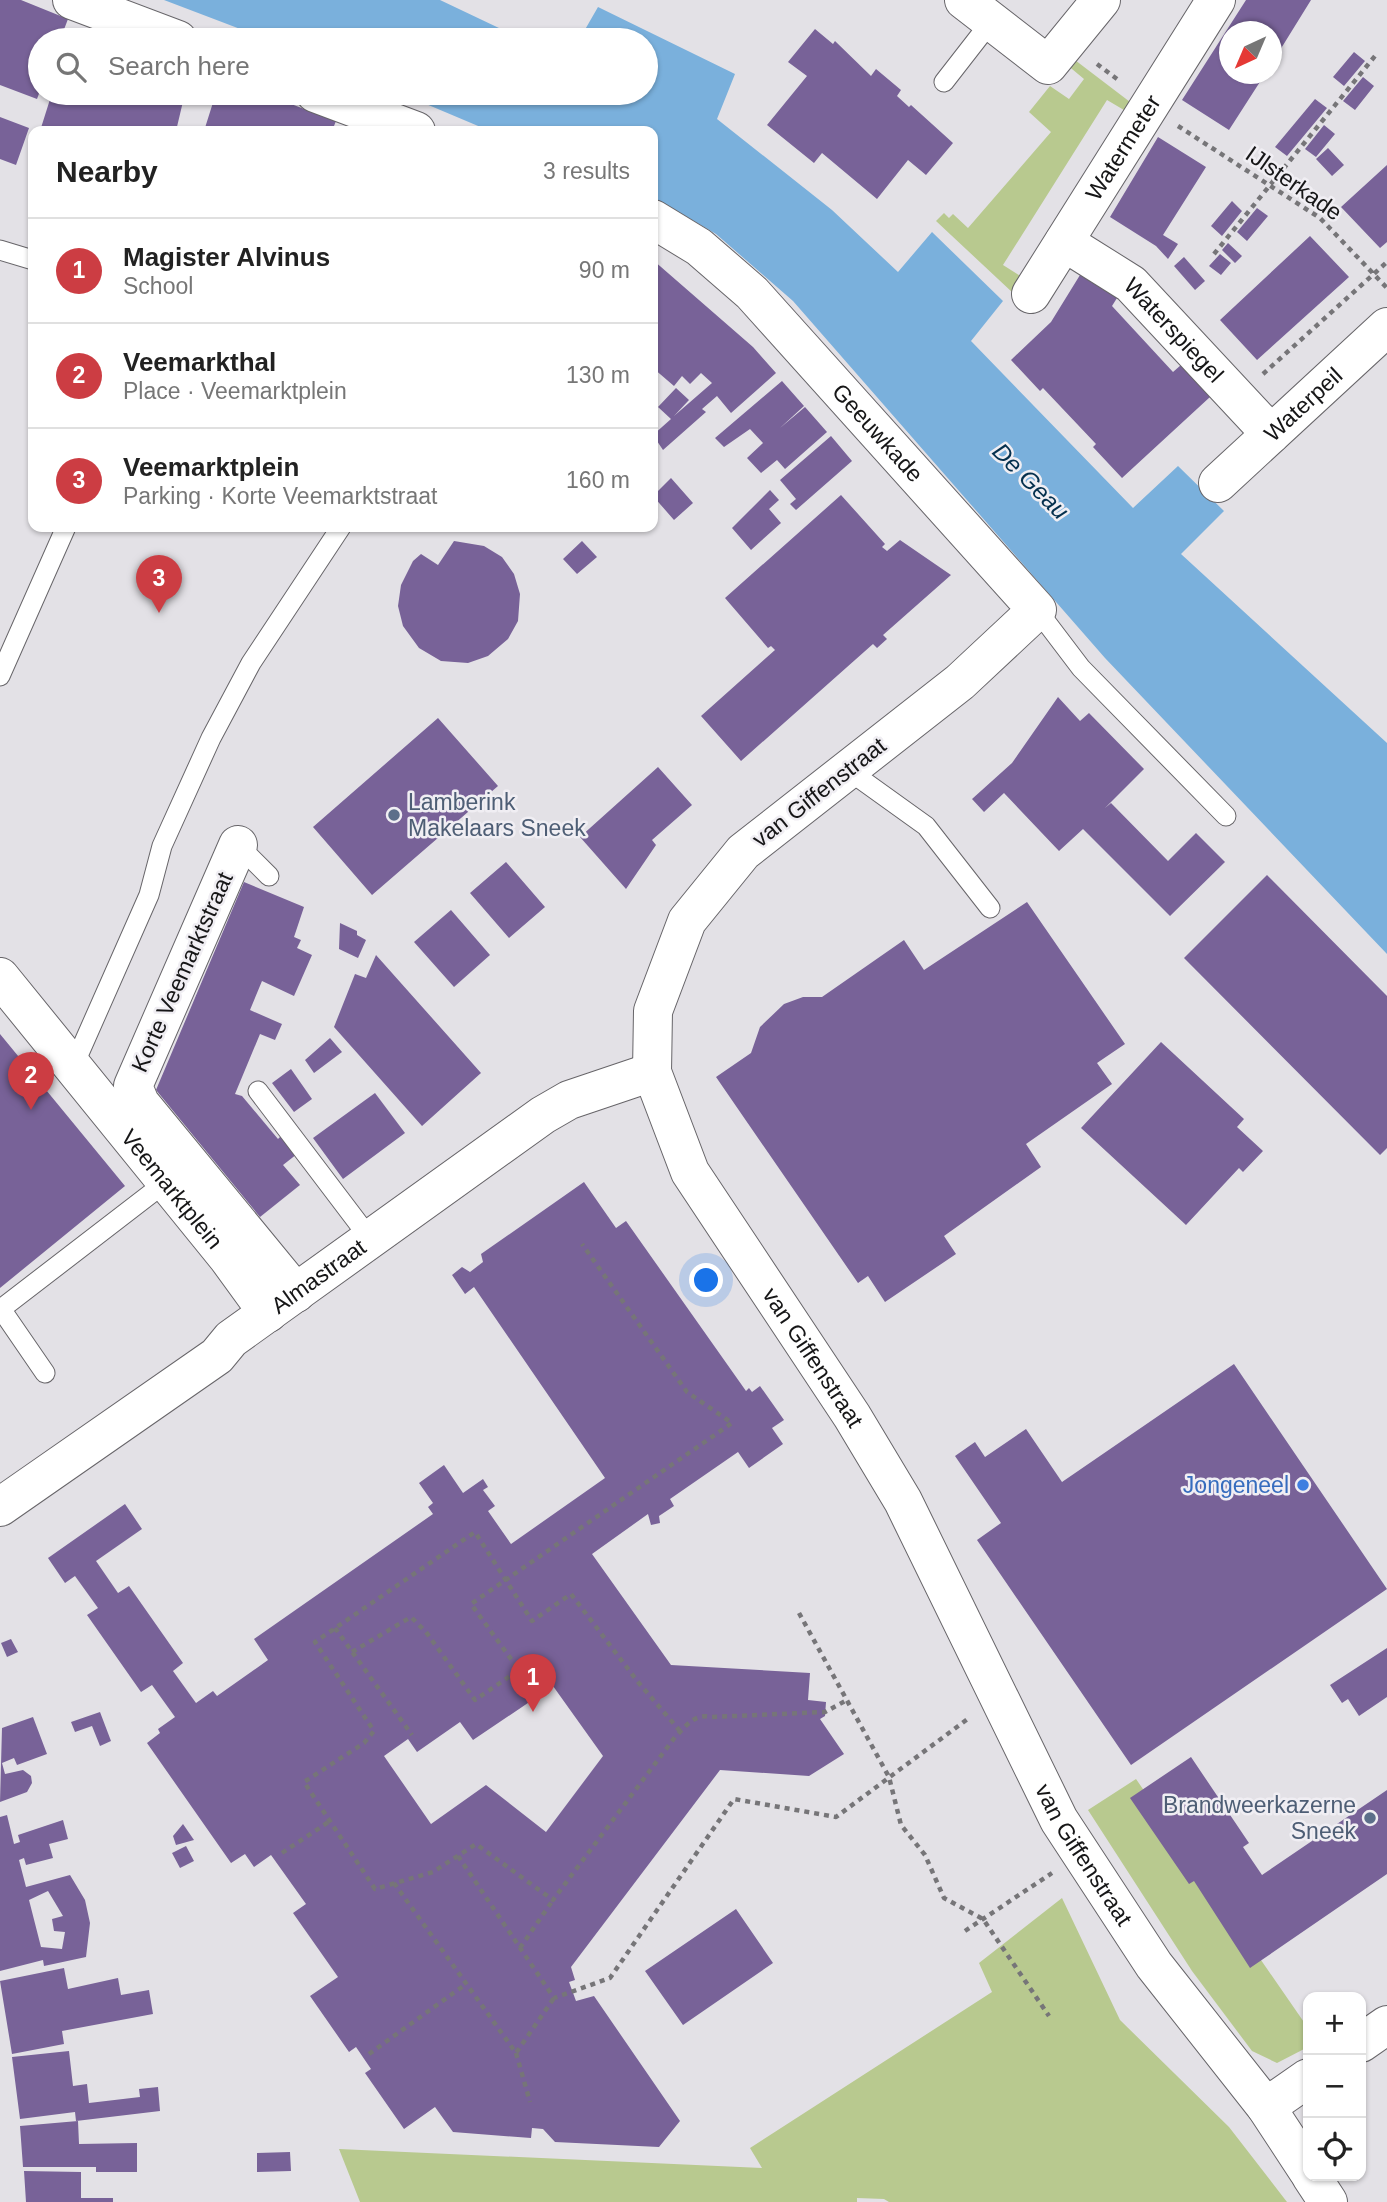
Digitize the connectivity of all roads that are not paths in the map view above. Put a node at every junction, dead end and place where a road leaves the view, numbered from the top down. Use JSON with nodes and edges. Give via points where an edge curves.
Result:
{"nodes":[{"id":1,"x":72,"y":0,"type":"edge"},
{"id":2,"x":1101,"y":0,"type":"edge"},
{"id":3,"x":1216,"y":0,"type":"edge"},
{"id":4,"x":979,"y":10,"type":"edge"},
{"id":5,"x":146,"y":28,"type":"edge"},
{"id":6,"x":944,"y":82,"type":"dead end"},
{"id":7,"x":347,"y":105,"type":"edge"},
{"id":8,"x":403,"y":126,"type":"edge"},
{"id":9,"x":658,"y":222,"type":"edge"},
{"id":10,"x":1064,"y":242,"type":"junction"},
{"id":11,"x":0,"y":250,"type":"edge"},
{"id":12,"x":28,"y":258,"type":"edge"},
{"id":13,"x":1031,"y":295,"type":"dead end"},
{"id":14,"x":1387,"y":327,"type":"edge"},
{"id":15,"x":1271,"y":434,"type":"junction"},
{"id":16,"x":1218,"y":483,"type":"dead end"},
{"id":17,"x":64,"y":532,"type":"edge"},
{"id":18,"x":338,"y":532,"type":"edge"},
{"id":19,"x":1038,"y":610,"type":"junction"},
{"id":20,"x":0,"y":676,"type":"edge"},
{"id":21,"x":848,"y":770,"type":"junction"},
{"id":22,"x":1226,"y":816,"type":"dead end"},
{"id":23,"x":238,"y":845,"type":"joint"},
{"id":24,"x":269,"y":876,"type":"dead end"},
{"id":25,"x":990,"y":908,"type":"dead end"},
{"id":26,"x":0,"y":977,"type":"edge"},
{"id":27,"x":72,"y":1067,"type":"junction"},
{"id":28,"x":652,"y":1072,"type":"junction"},
{"id":29,"x":258,"y":1091,"type":"dead end"},
{"id":30,"x":166,"y":1182,"type":"junction"},
{"id":31,"x":371,"y":1241,"type":"junction"},
{"id":32,"x":282,"y":1303,"type":"junction"},
{"id":33,"x":45,"y":1373,"type":"dead end"},
{"id":34,"x":0,"y":1507,"type":"edge"},
{"id":35,"x":1387,"y":2025,"type":"edge"},
{"id":36,"x":1366,"y":2040,"type":"edge"},
{"id":37,"x":1303,"y":2081,"type":"edge"},
{"id":38,"x":1266,"y":2107,"type":"junction"},
{"id":39,"x":1303,"y":2163,"type":"edge"},
{"id":40,"x":1314,"y":2181,"type":"edge"},
{"id":41,"x":1328,"y":2202,"type":"edge"}],
"edges":[{"from":1,"to":5,"type":"street"},
{"from":2,"to":4,"type":"street","via":[[1048,65]]},
{"from":3,"to":10,"type":"street","name":"Watermeter"},
{"from":4,"to":6,"type":"lane"},
{"from":7,"to":8,"type":"street"},
{"from":9,"to":19,"type":"street","name":"Geeuwkade","via":[[699,247],[752,293]]},
{"from":10,"to":13,"type":"street","name":"Watermeter"},
{"from":10,"to":15,"type":"street","name":"Waterspiegel","via":[[1131,284]]},
{"from":11,"to":12,"type":"lane"},
{"from":14,"to":15,"type":"street","name":"Waterpeil"},
{"from":15,"to":16,"type":"street","name":"Waterpeil"},
{"from":17,"to":20,"type":"lane"},
{"from":18,"to":27,"type":"lane","via":[[251,663],[211,738],[162,846],[149,895]]},
{"from":19,"to":21,"type":"street","name":"van Giffenstraat","via":[[960,682]]},
{"from":19,"to":22,"type":"lane","name":"Geeuwkade","via":[[1081,668]]},
{"from":21,"to":25,"type":"lane","via":[[926,827]]},
{"from":21,"to":28,"type":"street","name":"van Giffenstraat","via":[[743,852],[687,921],[653,1011]]},
{"from":23,"to":24,"type":"lane"},
{"from":23,"to":32,"type":"street","name":"Korte Veemarktstraat","via":[[133,1086],[140,1103]]},
{"from":26,"to":27,"type":"street","name":"Veemarktplein"},
{"from":27,"to":30,"type":"street","name":"Veemarktplein"},
{"from":28,"to":31,"type":"street","name":"Almastraat","via":[[569,1100],[543,1115]]},
{"from":28,"to":38,"type":"street","name":"van Giffenstraat","via":[[690,1172],[903,1501],[1059,1819],[1154,1965]]},
{"from":29,"to":31,"type":"lane"},
{"from":30,"to":32,"type":"street","name":"Veemarktplein"},
{"from":30,"to":33,"type":"lane","via":[[1,1308]]},
{"from":31,"to":32,"type":"street","name":"Almastraat"},
{"from":32,"to":34,"type":"street","name":"Almastraat","via":[[231,1339],[217,1356]]},
{"from":35,"to":36,"type":"street"},
{"from":37,"to":38,"type":"street"},
{"from":38,"to":39,"type":"street","name":"van Giffenstraat"},
{"from":40,"to":41,"type":"street","name":"van Giffenstraat"}]}
